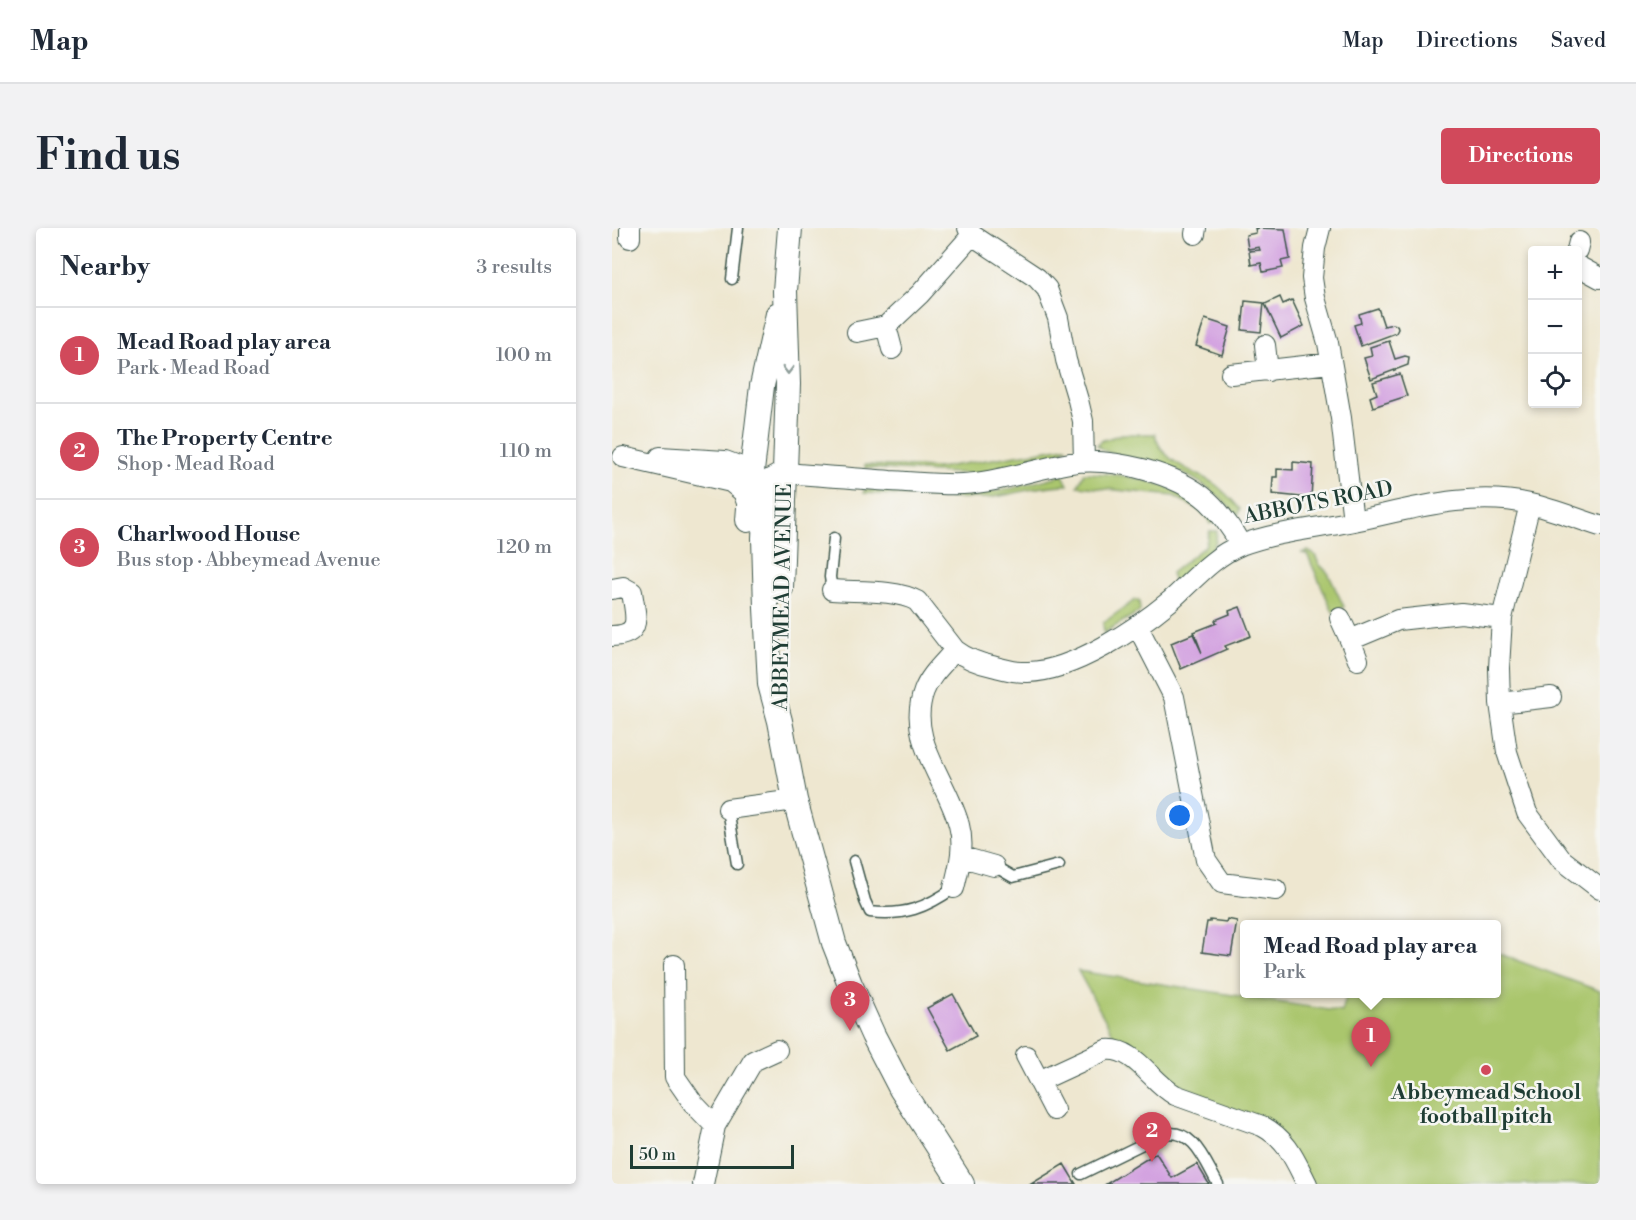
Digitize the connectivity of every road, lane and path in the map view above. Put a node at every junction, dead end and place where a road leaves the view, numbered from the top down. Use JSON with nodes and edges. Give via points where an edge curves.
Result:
{"nodes":[{"id":1,"x":738,"y":228,"type":"edge"},
{"id":2,"x":790,"y":228,"type":"edge"},
{"id":3,"x":1320,"y":228,"type":"edge"},
{"id":4,"x":970,"y":232,"type":"edge"},
{"id":5,"x":1582,"y":268,"type":"edge"},
{"id":6,"x":1600,"y":278,"type":"edge"},
{"id":7,"x":732,"y":279,"type":"dead end"},
{"id":8,"x":785,"y":291,"type":"junction"},
{"id":9,"x":886,"y":326,"type":"junction"},
{"id":10,"x":857,"y":332,"type":"dead end"},
{"id":11,"x":1265,"y":345,"type":"dead end"},
{"id":12,"x":892,"y":349,"type":"dead end"},
{"id":13,"x":1331,"y":363,"type":"junction"},
{"id":14,"x":1268,"y":371,"type":"junction"},
{"id":15,"x":1231,"y":374,"type":"dead end"},
{"id":16,"x":756,"y":440,"type":"junction"},
{"id":17,"x":617,"y":457,"type":"edge"},
{"id":18,"x":1084,"y":462,"type":"junction"},
{"id":19,"x":724,"y":470,"type":"junction"},
{"id":20,"x":752,"y":471,"type":"junction"},
{"id":21,"x":785,"y":473,"type":"junction"},
{"id":22,"x":1530,"y":504,"type":"junction"},
{"id":23,"x":749,"y":508,"type":"junction"},
{"id":24,"x":1353,"y":521,"type":"junction"},
{"id":25,"x":1600,"y":526,"type":"edge"},
{"id":26,"x":834,"y":538,"type":"dead end"},
{"id":27,"x":1241,"y":545,"type":"junction"},
{"id":28,"x":612,"y":589,"type":"edge"},
{"id":29,"x":832,"y":590,"type":"joint"},
{"id":30,"x":1341,"y":618,"type":"dead end"},
{"id":31,"x":1502,"y":618,"type":"junction"},
{"id":32,"x":1138,"y":627,"type":"junction"},
{"id":33,"x":612,"y":636,"type":"edge"},
{"id":34,"x":1350,"y":640,"type":"junction"},
{"id":35,"x":955,"y":650,"type":"junction"},
{"id":36,"x":1358,"y":660,"type":"dead end"},
{"id":37,"x":1551,"y":697,"type":"dead end"},
{"id":38,"x":1500,"y":703,"type":"junction"},
{"id":39,"x":780,"y":722,"type":"junction"},
{"id":40,"x":795,"y":800,"type":"junction"},
{"id":41,"x":728,"y":809,"type":"joint"},
{"id":42,"x":962,"y":857,"type":"junction"},
{"id":43,"x":854,"y":861,"type":"dead end"},
{"id":44,"x":737,"y":864,"type":"dead end"},
{"id":45,"x":1059,"y":865,"type":"dead end"},
{"id":46,"x":994,"y":866,"type":"joint"},
{"id":47,"x":954,"y":888,"type":"joint"},
{"id":48,"x":1600,"y":889,"type":"edge"},
{"id":49,"x":1276,"y":890,"type":"dead end"},
{"id":50,"x":674,"y":965,"type":"dead end"},
{"id":51,"x":777,"y":1050,"type":"dead end"},
{"id":52,"x":1026,"y":1056,"type":"dead end"},
{"id":53,"x":1039,"y":1081,"type":"junction"},
{"id":54,"x":1054,"y":1110,"type":"dead end"},
{"id":55,"x":715,"y":1126,"type":"junction"},
{"id":56,"x":1081,"y":1174,"type":"dead end"},
{"id":57,"x":703,"y":1184,"type":"edge"},
{"id":58,"x":962,"y":1184,"type":"edge"},
{"id":59,"x":1218,"y":1184,"type":"edge"},
{"id":60,"x":1307,"y":1184,"type":"edge"}],
"edges":[{"from":1,"to":7,"type":"lane"},
{"from":2,"to":8,"type":"street","name":"ABBEYMEAD AVENUE"},
{"from":3,"to":13,"type":"street","via":[[1312,278]]},
{"from":4,"to":9,"type":"street","via":[[920,294]]},
{"from":4,"to":18,"type":"street","via":[[1047,289],[1083,421]]},
{"from":5,"to":6,"type":"street"},
{"from":8,"to":16,"type":"street","name":"ABBEYMEAD AVENUE","via":[[768,356]]},
{"from":8,"to":21,"type":"street","name":"ABBEYMEAD AVENUE","one_way":true},
{"from":9,"to":10,"type":"street"},
{"from":9,"to":12,"type":"street"},
{"from":11,"to":14,"type":"street"},
{"from":13,"to":14,"type":"street"},
{"from":13,"to":24,"type":"street"},
{"from":14,"to":15,"type":"street"},
{"from":16,"to":19,"type":"street","via":[[745,456]]},
{"from":16,"to":20,"type":"street","name":"ABBEYMEAD AVENUE"},
{"from":17,"to":19,"type":"street","via":[[656,457]]},
{"from":18,"to":21,"type":"street","name":"ABBOTS ROAD","via":[[1001,480],[961,484]]},
{"from":18,"to":27,"type":"street","name":"ABBOTS ROAD","via":[[1108,463],[1172,479],[1208,500]]},
{"from":19,"to":20,"type":"street"},
{"from":19,"to":23,"type":"street","via":[[743,492]]},
{"from":20,"to":21,"type":"street"},
{"from":20,"to":23,"type":"street","name":"ABBEYMEAD AVENUE"},
{"from":21,"to":39,"type":"street","name":"ABBEYMEAD AVENUE"},
{"from":22,"to":24,"type":"street","name":"ABBOTS ROAD","via":[[1487,500],[1443,502]]},
{"from":22,"to":25,"type":"street","name":"ABBOTS ROAD"},
{"from":22,"to":31,"type":"street"},
{"from":23,"to":39,"type":"street","name":"ABBEYMEAD AVENUE","via":[[748,569],[754,634],[762,683]]},
{"from":24,"to":27,"type":"street","name":"ABBOTS ROAD"},
{"from":26,"to":29,"type":"lane"},
{"from":27,"to":32,"type":"street","via":[[1215,558]]},
{"from":28,"to":33,"type":"street","via":[[623,587],[632,592],[636,621],[634,630]]},
{"from":29,"to":35,"type":"street","via":[[897,594],[917,602]]},
{"from":30,"to":34,"type":"street"},
{"from":31,"to":34,"type":"street","via":[[1461,613],[1398,620]]},
{"from":31,"to":38,"type":"street"},
{"from":32,"to":35,"type":"street","via":[[1071,662],[1041,671],[1016,672],[994,667]]},
{"from":32,"to":49,"type":"street","via":[[1174,697],[1206,860],[1222,883]]},
{"from":34,"to":36,"type":"street"},
{"from":35,"to":42,"type":"street","via":[[925,689],[919,721],[926,750],[959,826]]},
{"from":37,"to":38,"type":"street"},
{"from":38,"to":48,"type":"street","via":[[1507,752],[1527,813],[1561,860]]},
{"from":39,"to":40,"type":"street","name":"ABBEYMEAD AVENUE"},
{"from":40,"to":41,"type":"street"},
{"from":40,"to":58,"type":"street","name":"ABBEYMEAD AVENUE","via":[[834,944],[850,984],[901,1089]]},
{"from":41,"to":44,"type":"lane"},
{"from":42,"to":46,"type":"street"},
{"from":42,"to":47,"type":"street"},
{"from":43,"to":47,"type":"lane","via":[[870,912],[889,914],[921,908]]},
{"from":45,"to":46,"type":"lane","via":[[1013,877]]},
{"from":50,"to":55,"type":"street","via":[[675,1077]]},
{"from":51,"to":55,"type":"street","via":[[753,1061]]},
{"from":52,"to":53,"type":"street"},
{"from":53,"to":54,"type":"street"},
{"from":53,"to":60,"type":"street","via":[[1096,1054],[1117,1049],[1128,1053],[1175,1095],[1275,1133],[1286,1144]]},
{"from":55,"to":57,"type":"street"},
{"from":56,"to":59,"type":"lane","via":[[1170,1132],[1187,1136]]}]}
